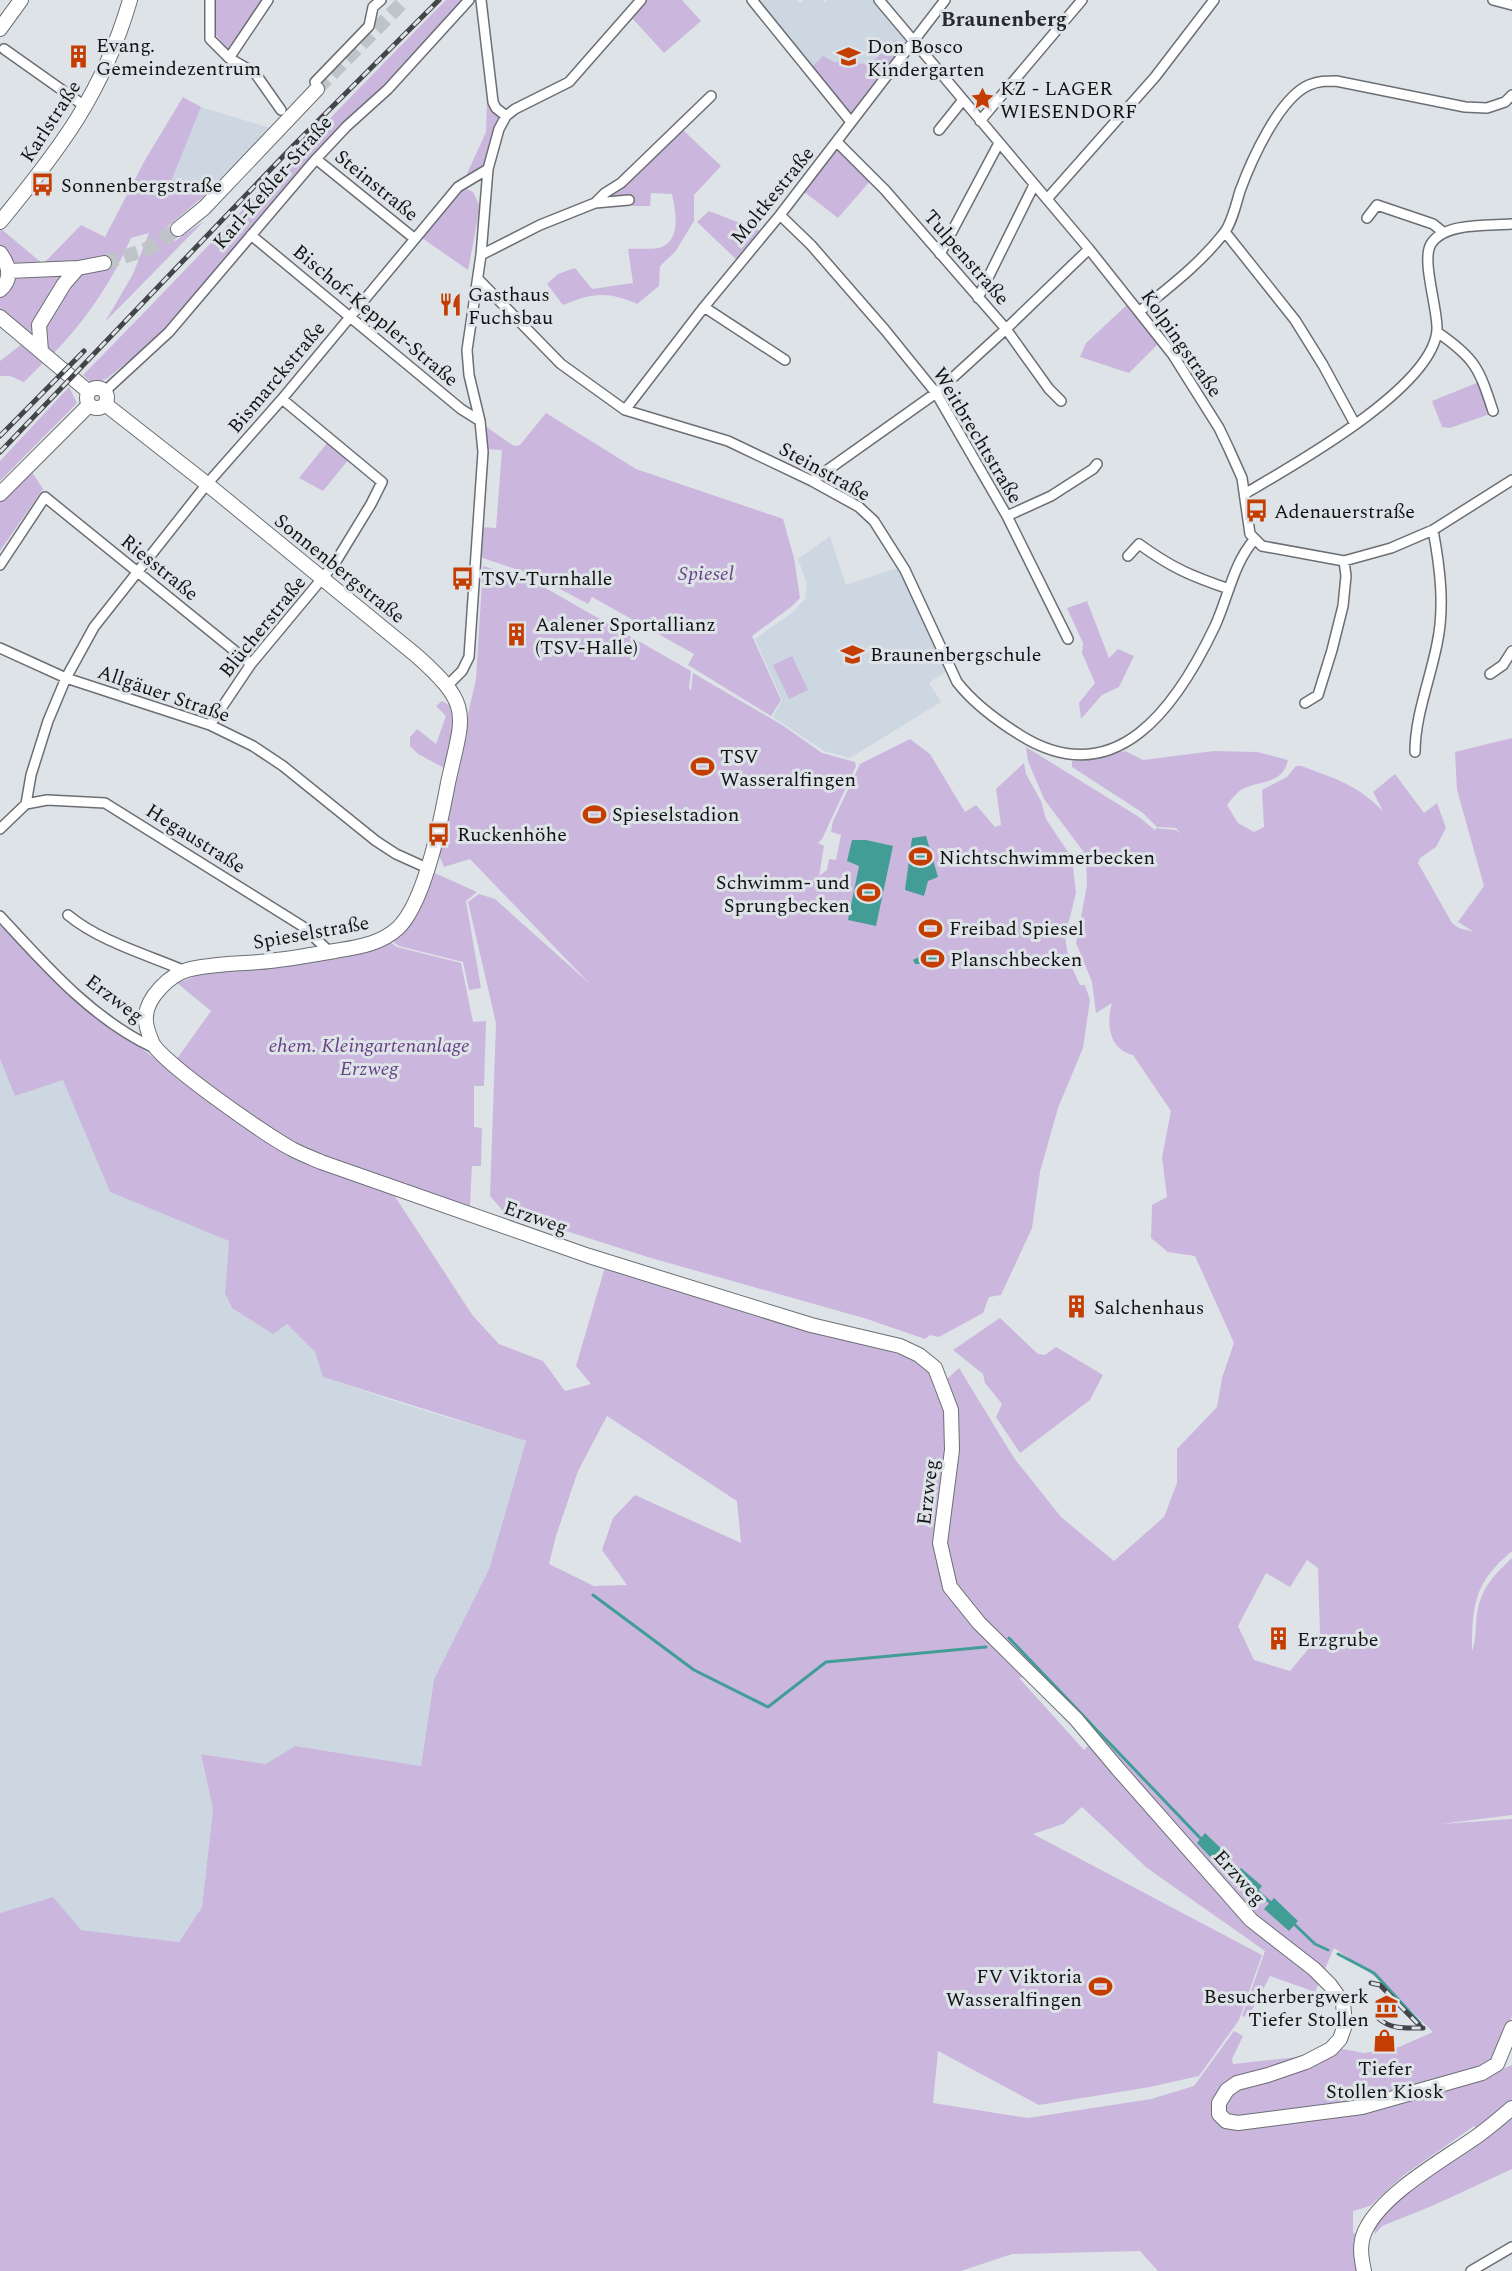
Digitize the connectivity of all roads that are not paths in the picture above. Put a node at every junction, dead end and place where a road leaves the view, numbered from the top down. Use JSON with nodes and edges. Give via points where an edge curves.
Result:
{"nodes":[{"id":1,"x":21,"y":0,"type":"edge"},
{"id":2,"x":130,"y":0,"type":"edge"},
{"id":3,"x":210,"y":0,"type":"edge"},
{"id":4,"x":268,"y":0,"type":"edge"},
{"id":5,"x":381,"y":0,"type":"edge"},
{"id":6,"x":469,"y":0,"type":"edge"},
{"id":7,"x":481,"y":0,"type":"edge"},
{"id":8,"x":641,"y":0,"type":"edge"},
{"id":9,"x":752,"y":0,"type":"edge"},
{"id":10,"x":879,"y":0,"type":"edge"},
{"id":11,"x":945,"y":0,"type":"edge"},
{"id":12,"x":1082,"y":0,"type":"edge"},
{"id":13,"x":1214,"y":0,"type":"edge"},
{"id":14,"x":1493,"y":0,"type":"edge"},
{"id":15,"x":1512,"y":5,"type":"edge"},
{"id":16,"x":0,"y":29,"type":"edge"},
{"id":17,"x":914,"y":40,"type":"junction"},
{"id":18,"x":4,"y":49,"type":"dead end"},
{"id":19,"x":229,"y":58,"type":"junction"},
{"id":20,"x":316,"y":85,"type":"joint"},
{"id":21,"x":1512,"y":95,"type":"edge"},
{"id":22,"x":711,"y":96,"type":"dead end"},
{"id":23,"x":963,"y":100,"type":"junction"},
{"id":24,"x":86,"y":107,"type":"junction"},
{"id":25,"x":281,"y":110,"type":"dead end"},
{"id":26,"x":506,"y":116,"type":"junction"},
{"id":27,"x":980,"y":121,"type":"junction"},
{"id":28,"x":851,"y":122,"type":"junction"},
{"id":29,"x":939,"y":130,"type":"dead end"},
{"id":30,"x":837,"y":142,"type":"junction"},
{"id":31,"x":999,"y":143,"type":"junction"},
{"id":32,"x":316,"y":159,"type":"junction"},
{"id":33,"x":488,"y":169,"type":"junction"},
{"id":34,"x":1034,"y":185,"type":"junction"},
{"id":35,"x":1047,"y":199,"type":"junction"},
{"id":36,"x":629,"y":200,"type":"dead end"},
{"id":37,"x":595,"y":204,"type":"junction"},
{"id":38,"x":780,"y":215,"type":"junction"},
{"id":39,"x":1367,"y":218,"type":"dead end"},
{"id":40,"x":0,"y":222,"type":"edge"},
{"id":41,"x":1512,"y":224,"type":"edge"},
{"id":42,"x":178,"y":229,"type":"tunnel mouth"},
{"id":43,"x":1225,"y":232,"type":"junction"},
{"id":44,"x":1443,"y":232,"type":"junction"},
{"id":45,"x":250,"y":235,"type":"junction"},
{"id":46,"x":415,"y":238,"type":"junction"},
{"id":47,"x":1089,"y":249,"type":"junction"},
{"id":48,"x":0,"y":253,"type":"edge"},
{"id":49,"x":940,"y":254,"type":"junction"},
{"id":50,"x":481,"y":255,"type":"junction"},
{"id":51,"x":104,"y":263,"type":"tunnel mouth"},
{"id":52,"x":78,"y":268,"type":"junction"},
{"id":53,"x":9,"y":271,"type":"junction"},
{"id":54,"x":478,"y":279,"type":"junction"},
{"id":55,"x":0,"y":290,"type":"edge"},
{"id":56,"x":978,"y":298,"type":"junction"},
{"id":57,"x":704,"y":307,"type":"junction"},
{"id":58,"x":1140,"y":311,"type":"junction"},
{"id":59,"x":0,"y":317,"type":"edge"},
{"id":60,"x":350,"y":317,"type":"junction"},
{"id":61,"x":1006,"y":329,"type":"junction"},
{"id":62,"x":1437,"y":332,"type":"junction"},
{"id":63,"x":40,"y":351,"type":"junction"},
{"id":64,"x":785,"y":360,"type":"dead end"},
{"id":65,"x":936,"y":393,"type":"junction"},
{"id":66,"x":89,"y":398,"type":"junction"},
{"id":67,"x":105,"y":398,"type":"junction"},
{"id":68,"x":282,"y":399,"type":"junction"},
{"id":69,"x":1061,"y":401,"type":"dead end"},
{"id":70,"x":625,"y":410,"type":"junction"},
{"id":71,"x":1493,"y":411,"type":"dead end"},
{"id":72,"x":480,"y":421,"type":"junction"},
{"id":73,"x":1355,"y":424,"type":"junction"},
{"id":74,"x":1097,"y":464,"type":"dead end"},
{"id":75,"x":1512,"y":480,"type":"edge"},
{"id":76,"x":812,"y":481,"type":"junction"},
{"id":77,"x":207,"y":484,"type":"junction"},
{"id":78,"x":1246,"y":493,"type":"junction"},
{"id":79,"x":0,"y":494,"type":"edge"},
{"id":80,"x":1007,"y":516,"type":"junction"},
{"id":81,"x":1433,"y":530,"type":"junction"},
{"id":82,"x":1254,"y":540,"type":"junction"},
{"id":83,"x":1128,"y":556,"type":"dead end"},
{"id":84,"x":1344,"y":561,"type":"junction"},
{"id":85,"x":0,"y":565,"type":"edge"},
{"id":86,"x":137,"y":571,"type":"junction"},
{"id":87,"x":322,"y":579,"type":"junction"},
{"id":88,"x":1229,"y":590,"type":"junction"},
{"id":89,"x":1068,"y":639,"type":"dead end"},
{"id":90,"x":0,"y":648,"type":"edge"},
{"id":91,"x":1512,"y":651,"type":"edge"},
{"id":92,"x":251,"y":664,"type":"junction"},
{"id":93,"x":1490,"y":674,"type":"dead end"},
{"id":94,"x":66,"y":678,"type":"junction"},
{"id":95,"x":448,"y":685,"type":"junction"},
{"id":96,"x":1305,"y":703,"type":"dead end"},
{"id":97,"x":210,"y":725,"type":"junction"},
{"id":98,"x":1415,"y":752,"type":"dead end"},
{"id":99,"x":26,"y":804,"type":"junction"},
{"id":100,"x":0,"y":829,"type":"edge"},
{"id":101,"x":427,"y":868,"type":"junction"},
{"id":102,"x":68,"y":915,"type":"dead end"},
{"id":103,"x":0,"y":916,"type":"edge"},
{"id":104,"x":330,"y":952,"type":"junction"},
{"id":105,"x":185,"y":970,"type":"junction"},
{"id":106,"x":154,"y":1048,"type":"junction"},
{"id":107,"x":1512,"y":2028,"type":"edge"},
{"id":108,"x":1512,"y":2108,"type":"edge"},
{"id":109,"x":1512,"y":2247,"type":"edge"},
{"id":110,"x":1364,"y":2271,"type":"edge"},
{"id":111,"x":1471,"y":2271,"type":"edge"}],
"edges":[{"from":1,"to":16,"type":"street"},
{"from":2,"to":24,"type":"street","name":"Karlstraße","via":[[110,60]]},
{"from":3,"to":19,"type":"street","via":[[210,39]]},
{"from":4,"to":19,"type":"street"},
{"from":5,"to":20,"type":"street","via":[[373,7],[369,26]]},
{"from":6,"to":32,"type":"street","name":"Karl-Keßler-Straße","via":[[388,89]]},
{"from":7,"to":26,"type":"street","via":[[493,102]]},
{"from":8,"to":26,"type":"street","via":[[569,82]]},
{"from":9,"to":28,"type":"street"},
{"from":10,"to":17,"type":"street","name":"Kolpingstraße"},
{"from":11,"to":17,"type":"street","name":"Moltkestraße"},
{"from":12,"to":27,"type":"street"},
{"from":13,"to":35,"type":"street","via":[[1155,77]]},
{"from":14,"to":15,"type":"street"},
{"from":17,"to":23,"type":"street","name":"Kolpingstraße"},
{"from":17,"to":28,"type":"street","name":"Moltkestraße"},
{"from":18,"to":24,"type":"street"},
{"from":19,"to":25,"type":"street","via":[[255,73]]},
{"from":20,"to":42,"type":"street","via":[[204,208]]},
{"from":21,"to":43,"type":"street","via":[[1487,108],[1336,81],[1307,86],[1266,134]]},
{"from":22,"to":37,"type":"street"},
{"from":23,"to":27,"type":"street","name":"Kolpingstraße"},
{"from":23,"to":29,"type":"street"},
{"from":24,"to":40,"type":"street","name":"Karlstraße","via":[[48,164]]},
{"from":26,"to":33,"type":"street"},
{"from":27,"to":31,"type":"street","name":"Kolpingstraße"},
{"from":28,"to":30,"type":"street","name":"Moltkestraße"},
{"from":30,"to":38,"type":"street","name":"Moltkestraße"},
{"from":30,"to":49,"type":"street","name":"Tulpenstraße"},
{"from":31,"to":34,"type":"street","name":"Kolpingstraße"},
{"from":31,"to":49,"type":"street"},
{"from":32,"to":45,"type":"street","name":"Karl-Keßler-Straße"},
{"from":32,"to":46,"type":"street","name":"Steinstraße"},
{"from":33,"to":46,"type":"street","name":"Bismarckstraße","via":[[458,187]]},
{"from":33,"to":50,"type":"street"},
{"from":34,"to":35,"type":"street","name":"Kolpingstraße"},
{"from":34,"to":56,"type":"street"},
{"from":35,"to":47,"type":"street","name":"Kolpingstraße"},
{"from":36,"to":37,"type":"street"},
{"from":37,"to":50,"type":"street","via":[[540,225]]},
{"from":38,"to":57,"type":"street","name":"Moltkestraße"},
{"from":38,"to":65,"type":"street","name":"Weitbrechtstraße","via":[[826,262]]},
{"from":39,"to":44,"type":"street","via":[[1377,205],[1433,224]]},
{"from":41,"to":44,"type":"street"},
{"from":43,"to":58,"type":"street","via":[[1185,274]]},
{"from":43,"to":73,"type":"street","via":[[1295,320]]},
{"from":44,"to":62,"type":"street","via":[[1430,245],[1428,261]]},
{"from":45,"to":60,"type":"street","name":"Bischof-Keppler-Straße"},
{"from":45,"to":67,"type":"street","name":"Karl-Keßler-Straße","via":[[169,332]]},
{"from":46,"to":60,"type":"street","name":"Bismarckstraße"},
{"from":47,"to":58,"type":"street","name":"Kolpingstraße"},
{"from":47,"to":61,"type":"street"},
{"from":48,"to":53,"type":"street"},
{"from":49,"to":56,"type":"street","name":"Tulpenstraße"},
{"from":50,"to":54,"type":"street"},
{"from":51,"to":52,"type":"street"},
{"from":52,"to":53,"type":"street"},
{"from":52,"to":63,"type":"street","via":[[63,284],[39,325]]},
{"from":53,"to":55,"type":"street"},
{"from":54,"to":70,"type":"street","name":"Steinstraße","via":[[561,364]]},
{"from":54,"to":72,"type":"street","via":[[467,350]]},
{"from":56,"to":61,"type":"street","name":"Tulpenstraße"},
{"from":57,"to":64,"type":"street"},
{"from":57,"to":70,"type":"street","name":"Moltkestraße"},
{"from":58,"to":78,"type":"street","name":"Kolpingstraße","via":[[1219,428]]},
{"from":59,"to":63,"type":"street"},
{"from":60,"to":68,"type":"street","name":"Bismarckstraße"},
{"from":60,"to":72,"type":"street","name":"Bischof-Keppler-Straße"},
{"from":61,"to":65,"type":"street"},
{"from":61,"to":69,"type":"street","name":"Tulpenstraße"},
{"from":62,"to":71,"type":"street","via":[[1471,359],[1483,379]]},
{"from":62,"to":73,"type":"street","via":[[1427,358],[1408,382]]},
{"from":63,"to":66,"type":"street"},
{"from":65,"to":76,"type":"street"},
{"from":65,"to":80,"type":"street","name":"Weitbrechtstraße"},
{"from":66,"to":67,"type":"street","via":[[96,388]]},
{"from":66,"to":79,"type":"street"},
{"from":67,"to":77,"type":"street","name":"Sonnenbergstraße"},
{"from":68,"to":77,"type":"street","name":"Bismarckstraße"},
{"from":68,"to":87,"type":"street","name":"Blücherstraße","via":[[382,482]]},
{"from":70,"to":76,"type":"street","name":"Steinstraße","via":[[728,441]]},
{"from":72,"to":95,"type":"street","via":[[483,452],[469,657]]},
{"from":73,"to":78,"type":"street"},
{"from":74,"to":80,"type":"street","via":[[1051,496]]},
{"from":75,"to":81,"type":"street"},
{"from":76,"to":88,"type":"street","name":"Steinstraße","via":[[859,507],[874,521],[905,570],[957,682],[975,702],[1024,738],[1059,753],[1086,755],[1124,745],[1146,727],[1178,690],[1215,626]]},
{"from":77,"to":86,"type":"street","name":"Bismarckstraße"},
{"from":77,"to":87,"type":"street","name":"Sonnenbergstraße"},
{"from":78,"to":82,"type":"street","name":"Kolpingstraße","via":[[1247,525]]},
{"from":80,"to":89,"type":"street","name":"Weitbrechtstraße"},
{"from":81,"to":84,"type":"street"},
{"from":81,"to":98,"type":"street","via":[[1441,591],[1438,641],[1415,733]]},
{"from":82,"to":84,"type":"street","via":[[1262,546]]},
{"from":82,"to":88,"type":"street","via":[[1244,552]]},
{"from":83,"to":88,"type":"street","via":[[1139,544],[1185,574]]},
{"from":84,"to":96,"type":"street","via":[[1343,606],[1332,650],[1318,695]]},
{"from":85,"to":86,"type":"street","name":"Riesstraße","via":[[45,497]]},
{"from":86,"to":92,"type":"street","name":"Riesstraße"},
{"from":86,"to":94,"type":"street","name":"Bismarckstraße","via":[[94,627]]},
{"from":87,"to":92,"type":"street","name":"Blücherstraße"},
{"from":87,"to":95,"type":"street","name":"Sonnenbergstraße"},
{"from":90,"to":94,"type":"street","name":"Allgäuer Straße"},
{"from":91,"to":93,"type":"street"},
{"from":92,"to":97,"type":"street","name":"Blücherstraße"},
{"from":94,"to":97,"type":"street","name":"Allgäuer Straße"},
{"from":94,"to":99,"type":"street","name":"Bismarckstraße","via":[[44,731]]},
{"from":95,"to":101,"type":"street","name":"Spieselstraße","via":[[462,714]]},
{"from":97,"to":101,"type":"street","name":"Allgäuer Straße","via":[[253,746],[376,841]]},
{"from":99,"to":100,"type":"street"},
{"from":99,"to":104,"type":"street","name":"Hegaustraße","via":[[47,800],[105,803],[302,926]]},
{"from":101,"to":104,"type":"street","name":"Spieselstraße","via":[[416,903],[399,927],[367,945]]},
{"from":102,"to":105,"type":"street","via":[[111,940]]},
{"from":103,"to":106,"type":"street","name":"Erzweg","via":[[68,988],[134,1039]]},
{"from":104,"to":105,"type":"street","name":"Spieselstraße"},
{"from":105,"to":106,"type":"street","name":"Spieselstraße","via":[[155,994],[146,1015]]},
{"from":106,"to":107,"type":"street","name":"Erzweg","via":[[292,1149],[321,1162],[589,1256],[791,1319],[900,1346],[935,1368],[951,1410],[952,1450],[940,1543],[950,1587],[979,1623],[1076,1719],[1251,1920],[1314,1969],[1342,2003],[1345,2025],[1331,2049],[1268,2076],[1237,2083],[1219,2103],[1219,2114],[1226,2121],[1238,2123],[1362,2107],[1461,2080],[1497,2064]]},
{"from":108,"to":110,"type":"street","via":[[1412,2180],[1375,2214],[1364,2232],[1360,2253]]},
{"from":109,"to":111,"type":"street"}]}
